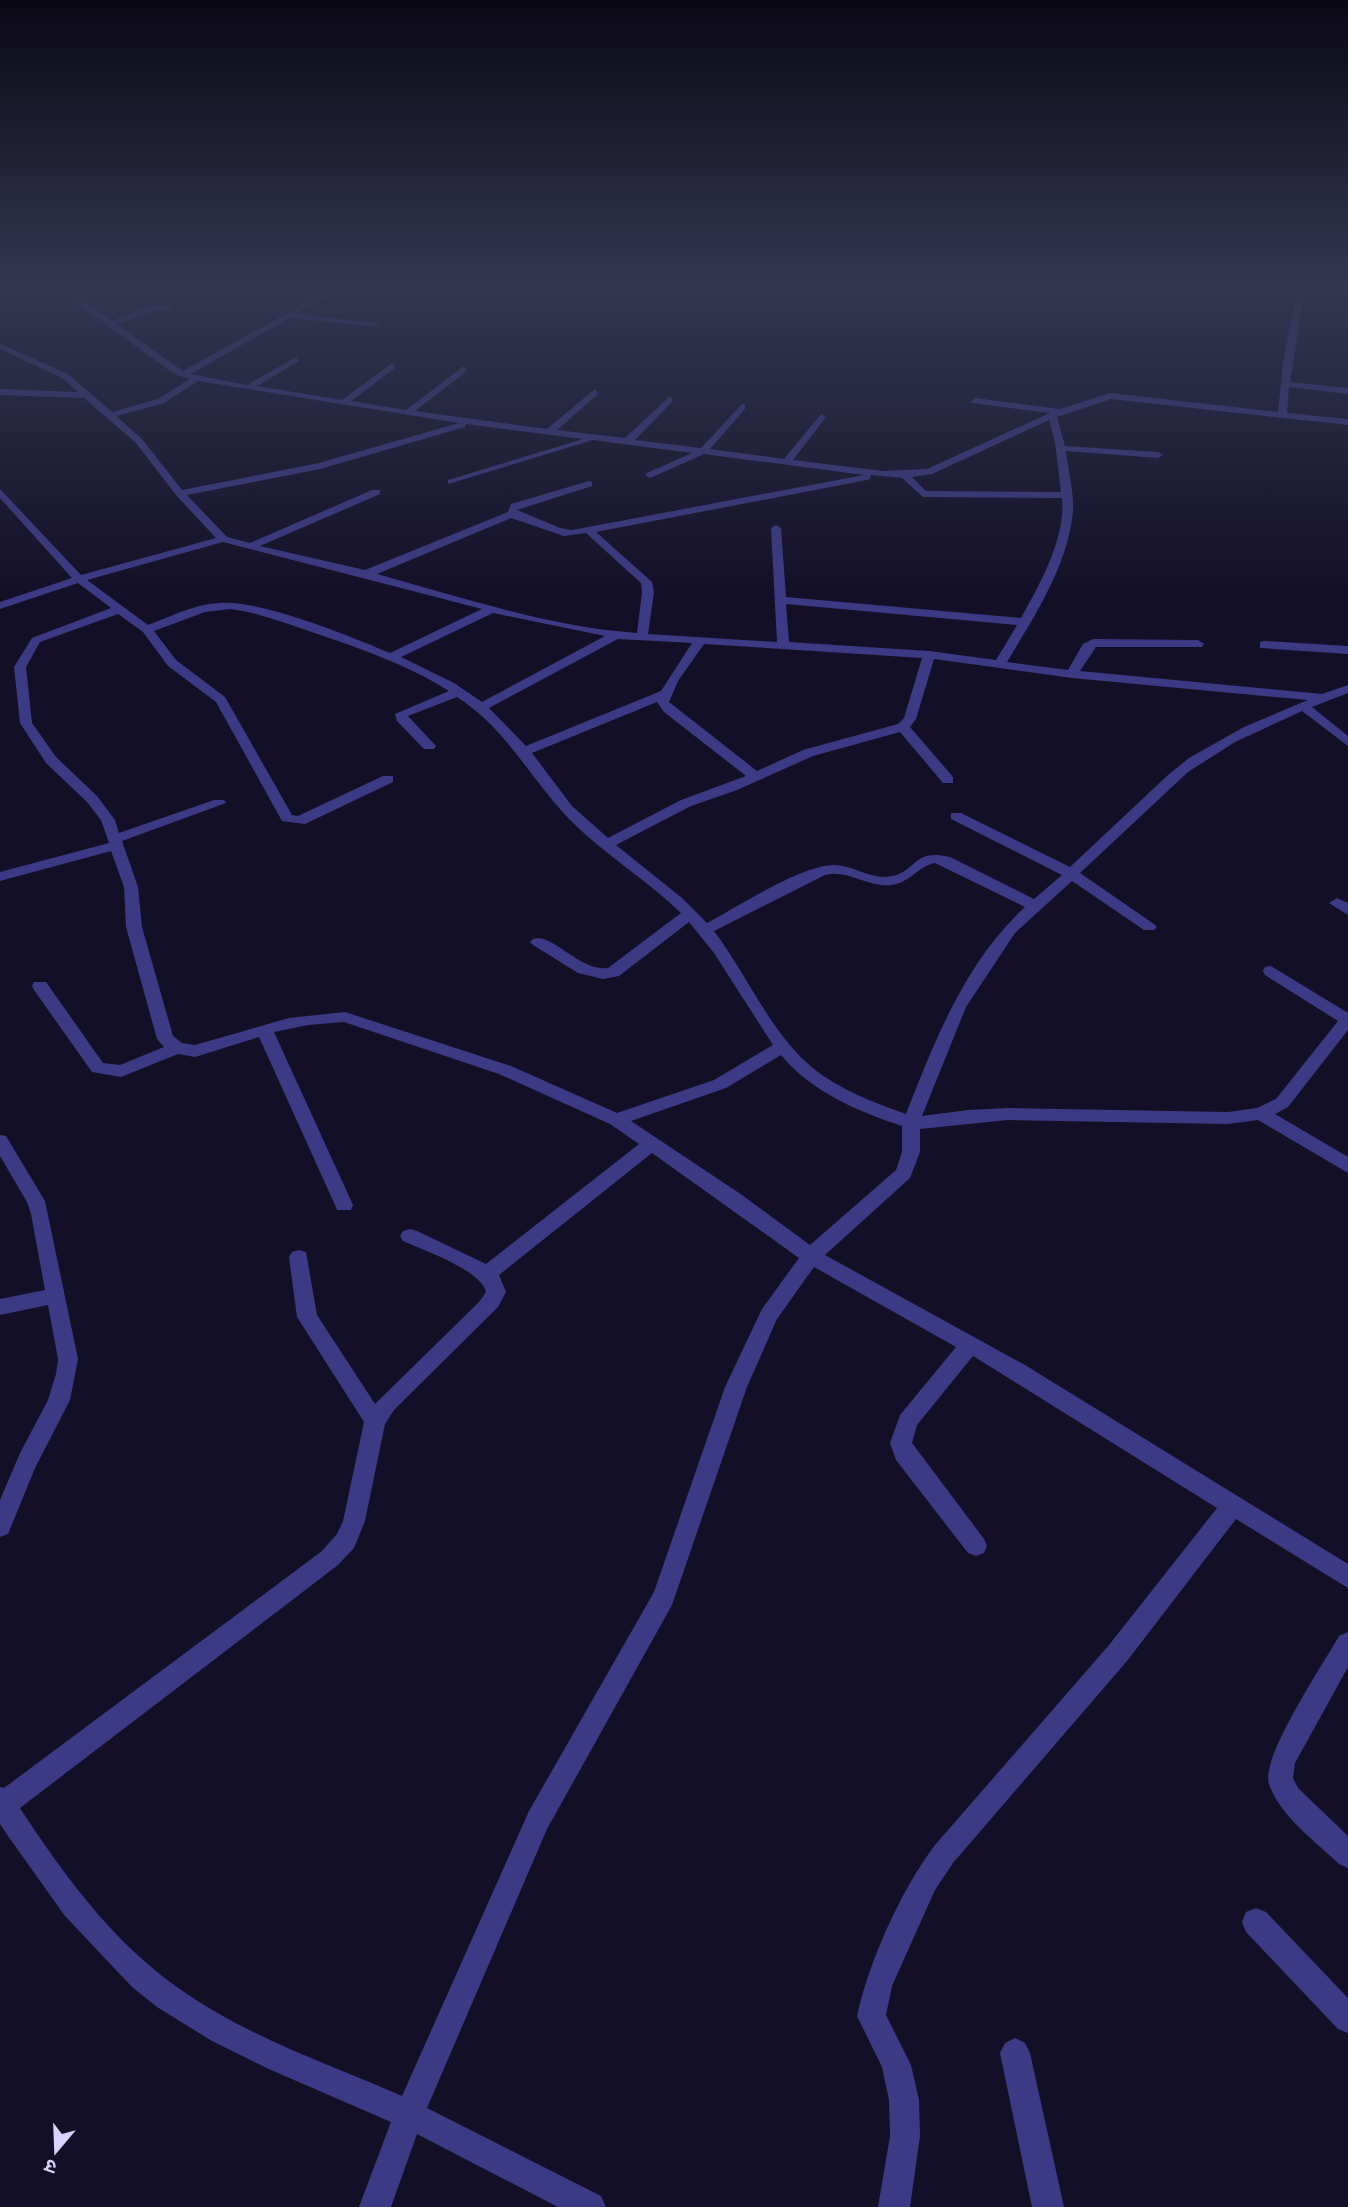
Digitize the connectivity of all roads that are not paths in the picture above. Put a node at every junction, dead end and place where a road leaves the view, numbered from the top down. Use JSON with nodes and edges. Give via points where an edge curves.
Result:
{"nodes":[{"id":1,"x":80,"y":390,"type":"edge"},
{"id":2,"x":179,"y":390,"type":"edge"},
{"id":3,"x":261,"y":390,"type":"edge"},
{"id":4,"x":360,"y":390,"type":"edge"},
{"id":5,"x":436,"y":390,"type":"edge"},
{"id":6,"x":1285,"y":390,"type":"edge"},
{"id":7,"x":0,"y":391,"type":"edge"},
{"id":8,"x":595,"y":392,"type":"dead end"},
{"id":9,"x":85,"y":395,"type":"junction"},
{"id":10,"x":669,"y":400,"type":"dead end"},
{"id":11,"x":975,"y":401,"type":"dead end"},
{"id":12,"x":343,"y":403,"type":"junction"},
{"id":13,"x":742,"y":407,"type":"dead end"},
{"id":14,"x":407,"y":412,"type":"junction"},
{"id":15,"x":1283,"y":414,"type":"junction"},
{"id":16,"x":1057,"y":415,"type":"junction"},
{"id":17,"x":108,"y":416,"type":"junction"},
{"id":18,"x":821,"y":417,"type":"dead end"},
{"id":19,"x":474,"y":422,"type":"junction"},
{"id":20,"x":1348,"y":422,"type":"edge"},
{"id":21,"x":549,"y":432,"type":"junction"},
{"id":22,"x":595,"y":438,"type":"junction"},
{"id":23,"x":627,"y":442,"type":"junction"},
{"id":24,"x":1059,"y":448,"type":"junction"},
{"id":25,"x":703,"y":451,"type":"junction"},
{"id":26,"x":1158,"y":455,"type":"dead end"},
{"id":27,"x":786,"y":462,"type":"junction"},
{"id":28,"x":883,"y":474,"type":"junction"},
{"id":29,"x":650,"y":475,"type":"dead end"},
{"id":30,"x":905,"y":475,"type":"junction"},
{"id":31,"x":451,"y":482,"type":"dead end"},
{"id":32,"x":589,"y":484,"type":"dead end"},
{"id":33,"x":0,"y":492,"type":"edge"},
{"id":34,"x":376,"y":492,"type":"dead end"},
{"id":35,"x":180,"y":494,"type":"junction"},
{"id":36,"x":1065,"y":495,"type":"junction"},
{"id":37,"x":517,"y":515,"type":"junction"},
{"id":38,"x":776,"y":528,"type":"dead end"},
{"id":39,"x":587,"y":529,"type":"junction"},
{"id":40,"x":223,"y":539,"type":"junction"},
{"id":41,"x":250,"y":547,"type":"junction"},
{"id":42,"x":366,"y":574,"type":"junction"},
{"id":43,"x":79,"y":579,"type":"junction"},
{"id":44,"x":780,"y":600,"type":"junction"},
{"id":45,"x":0,"y":606,"type":"edge"},
{"id":46,"x":492,"y":609,"type":"junction"},
{"id":47,"x":117,"y":610,"type":"junction"},
{"id":48,"x":1025,"y":622,"type":"junction"},
{"id":49,"x":147,"y":631,"type":"junction"},
{"id":50,"x":616,"y":635,"type":"junction"},
{"id":51,"x":642,"y":638,"type":"junction"},
{"id":52,"x":700,"y":641,"type":"junction"},
{"id":53,"x":783,"y":644,"type":"junction"},
{"id":54,"x":1198,"y":644,"type":"dead end"},
{"id":55,"x":1264,"y":645,"type":"dead end"},
{"id":56,"x":1348,"y":650,"type":"edge"},
{"id":57,"x":929,"y":655,"type":"junction"},
{"id":58,"x":391,"y":657,"type":"junction"},
{"id":59,"x":999,"y":665,"type":"junction"},
{"id":60,"x":1072,"y":674,"type":"junction"},
{"id":61,"x":1348,"y":689,"type":"edge"},
{"id":62,"x":458,"y":692,"type":"junction"},
{"id":63,"x":665,"y":694,"type":"junction"},
{"id":64,"x":1325,"y":698,"type":"junction"},
{"id":65,"x":1303,"y":706,"type":"junction"},
{"id":66,"x":480,"y":708,"type":"junction"},
{"id":67,"x":903,"y":727,"type":"junction"},
{"id":68,"x":1348,"y":742,"type":"edge"},
{"id":69,"x":429,"y":747,"type":"dead end"},
{"id":70,"x":523,"y":752,"type":"junction"},
{"id":71,"x":756,"y":777,"type":"junction"},
{"id":72,"x":388,"y":779,"type":"dead end"},
{"id":73,"x":948,"y":780,"type":"dead end"},
{"id":74,"x":219,"y":803,"type":"dead end"},
{"id":75,"x":956,"y":816,"type":"dead end"},
{"id":76,"x":116,"y":842,"type":"junction"},
{"id":77,"x":606,"y":845,"type":"junction"},
{"id":78,"x":1070,"y":873,"type":"junction"},
{"id":79,"x":0,"y":877,"type":"edge"},
{"id":80,"x":1035,"y":906,"type":"junction"},
{"id":81,"x":690,"y":914,"type":"junction"},
{"id":82,"x":1149,"y":927,"type":"dead end"},
{"id":83,"x":705,"y":930,"type":"junction"},
{"id":84,"x":538,"y":942,"type":"dead end"},
{"id":85,"x":1271,"y":971,"type":"dead end"},
{"id":86,"x":40,"y":986,"type":"dead end"},
{"id":87,"x":1348,"y":1019,"type":"edge"},
{"id":88,"x":265,"y":1031,"type":"junction"},
{"id":89,"x":784,"y":1045,"type":"junction"},
{"id":90,"x":177,"y":1048,"type":"junction"},
{"id":91,"x":1261,"y":1114,"type":"junction"},
{"id":92,"x":616,"y":1120,"type":"junction"},
{"id":93,"x":911,"y":1122,"type":"junction"},
{"id":94,"x":0,"y":1141,"type":"edge"},
{"id":95,"x":651,"y":1144,"type":"junction"},
{"id":96,"x":1348,"y":1166,"type":"edge"},
{"id":97,"x":344,"y":1205,"type":"dead end"},
{"id":98,"x":410,"y":1236,"type":"dead end"},
{"id":99,"x":299,"y":1256,"type":"dead end"},
{"id":100,"x":811,"y":1256,"type":"junction"},
{"id":101,"x":486,"y":1275,"type":"junction"},
{"id":102,"x":56,"y":1295,"type":"junction"},
{"id":103,"x":0,"y":1307,"type":"edge"},
{"id":104,"x":970,"y":1345,"type":"junction"},
{"id":105,"x":375,"y":1421,"type":"junction"},
{"id":106,"x":1233,"y":1506,"type":"junction"},
{"id":107,"x":0,"y":1527,"type":"edge"},
{"id":108,"x":976,"y":1546,"type":"dead end"},
{"id":109,"x":1348,"y":1577,"type":"edge"},
{"id":110,"x":1348,"y":1644,"type":"edge"},
{"id":111,"x":1,"y":1802,"type":"edge"},
{"id":112,"x":1348,"y":1855,"type":"edge"},
{"id":113,"x":1256,"y":1922,"type":"dead end"},
{"id":114,"x":1348,"y":2019,"type":"edge"},
{"id":115,"x":1015,"y":2053,"type":"dead end"},
{"id":116,"x":409,"y":2115,"type":"junction"},
{"id":117,"x":375,"y":2207,"type":"edge"},
{"id":118,"x":590,"y":2207,"type":"edge"},
{"id":119,"x":894,"y":2207,"type":"edge"},
{"id":120,"x":1048,"y":2207,"type":"edge"}],
"edges":[{"from":1,"to":9,"type":"street"},
{"from":2,"to":17,"type":"street","via":[[161,401]]},
{"from":3,"to":12,"type":"street"},
{"from":4,"to":12,"type":"street"},
{"from":5,"to":14,"type":"street"},
{"from":6,"to":15,"type":"street"},
{"from":7,"to":9,"type":"street"},
{"from":8,"to":21,"type":"street"},
{"from":9,"to":17,"type":"street"},
{"from":10,"to":23,"type":"street"},
{"from":11,"to":16,"type":"street"},
{"from":12,"to":14,"type":"street"},
{"from":13,"to":25,"type":"street"},
{"from":14,"to":19,"type":"street"},
{"from":15,"to":16,"type":"street","via":[[1110,396]]},
{"from":15,"to":20,"type":"street"},
{"from":16,"to":24,"type":"street"},
{"from":16,"to":30,"type":"street","via":[[929,472]]},
{"from":17,"to":35,"type":"street","via":[[153,455]]},
{"from":18,"to":27,"type":"street"},
{"from":19,"to":21,"type":"street"},
{"from":19,"to":35,"type":"street","via":[[320,466]]},
{"from":21,"to":22,"type":"street"},
{"from":22,"to":23,"type":"street"},
{"from":22,"to":31,"type":"street"},
{"from":23,"to":25,"type":"street"},
{"from":24,"to":26,"type":"street"},
{"from":24,"to":36,"type":"street"},
{"from":25,"to":27,"type":"street"},
{"from":25,"to":29,"type":"street"},
{"from":27,"to":28,"type":"street"},
{"from":28,"to":30,"type":"street"},
{"from":28,"to":39,"type":"street"},
{"from":30,"to":36,"type":"street","via":[[923,494]]},
{"from":32,"to":37,"type":"street","via":[[516,506],[512,510]]},
{"from":33,"to":43,"type":"street"},
{"from":34,"to":41,"type":"street"},
{"from":35,"to":40,"type":"street"},
{"from":36,"to":48,"type":"street","via":[[1068,509],[1058,550]]},
{"from":37,"to":39,"type":"street","via":[[556,532]]},
{"from":37,"to":42,"type":"street"},
{"from":38,"to":44,"type":"street"},
{"from":39,"to":51,"type":"street","via":[[646,582]]},
{"from":40,"to":41,"type":"street"},
{"from":40,"to":43,"type":"street"},
{"from":41,"to":42,"type":"street"},
{"from":42,"to":46,"type":"street"},
{"from":43,"to":45,"type":"street"},
{"from":43,"to":47,"type":"street"},
{"from":44,"to":48,"type":"street"},
{"from":44,"to":53,"type":"street"},
{"from":46,"to":50,"type":"street"},
{"from":46,"to":58,"type":"street"},
{"from":47,"to":49,"type":"street"},
{"from":47,"to":76,"type":"street","via":[[36,640],[20,667],[26,723],[51,760],[103,811]]},
{"from":48,"to":59,"type":"street"},
{"from":49,"to":58,"type":"street","via":[[206,608],[226,606],[272,615]]},
{"from":49,"to":72,"type":"street","via":[[172,663],[221,700],[290,821],[300,821]]},
{"from":50,"to":51,"type":"street"},
{"from":50,"to":66,"type":"street"},
{"from":51,"to":52,"type":"street"},
{"from":52,"to":53,"type":"street"},
{"from":52,"to":63,"type":"street"},
{"from":53,"to":57,"type":"street"},
{"from":54,"to":60,"type":"street","via":[[1093,643]]},
{"from":55,"to":56,"type":"street"},
{"from":57,"to":59,"type":"street"},
{"from":57,"to":67,"type":"street","via":[[910,719]]},
{"from":58,"to":62,"type":"street"},
{"from":59,"to":60,"type":"street"},
{"from":60,"to":64,"type":"street"},
{"from":61,"to":64,"type":"street"},
{"from":62,"to":66,"type":"street"},
{"from":62,"to":69,"type":"street","via":[[401,714]]},
{"from":63,"to":70,"type":"street"},
{"from":63,"to":71,"type":"street","via":[[663,702],[668,709]]},
{"from":64,"to":65,"type":"street"},
{"from":65,"to":68,"type":"street"},
{"from":65,"to":78,"type":"street","via":[[1194,760]]},
{"from":66,"to":70,"type":"street"},
{"from":67,"to":71,"type":"street","via":[[808,753]]},
{"from":67,"to":73,"type":"street"},
{"from":70,"to":77,"type":"street","via":[[560,802]]},
{"from":71,"to":77,"type":"street","via":[[685,803]]},
{"from":74,"to":76,"type":"street"},
{"from":75,"to":78,"type":"street"},
{"from":76,"to":79,"type":"street"},
{"from":76,"to":90,"type":"street","via":[[131,887],[134,927],[165,1039]]},
{"from":77,"to":81,"type":"street"},
{"from":78,"to":80,"type":"street"},
{"from":78,"to":82,"type":"street"},
{"from":80,"to":83,"type":"street","via":[[933,858],[895,881],[840,870],[818,872]]},
{"from":80,"to":93,"type":"street","via":[[995,948],[958,1007]]},
{"from":81,"to":83,"type":"street"},
{"from":81,"to":84,"type":"street","via":[[603,975],[590,973]]},
{"from":83,"to":89,"type":"street"},
{"from":85,"to":87,"type":"street"},
{"from":86,"to":90,"type":"street","via":[[98,1068],[121,1071]]},
{"from":87,"to":91,"type":"street","via":[[1282,1104]]},
{"from":88,"to":90,"type":"street","via":[[195,1051]]},
{"from":88,"to":92,"type":"street","via":[[324,1016],[345,1017],[505,1070]]},
{"from":88,"to":97,"type":"street"},
{"from":89,"to":92,"type":"street","via":[[720,1084]]},
{"from":89,"to":93,"type":"street","via":[[807,1073],[830,1087]]},
{"from":91,"to":93,"type":"street","via":[[1228,1118],[975,1115]]},
{"from":91,"to":96,"type":"street"},
{"from":92,"to":95,"type":"street"},
{"from":93,"to":100,"type":"street","via":[[911,1152],[904,1173]]},
{"from":94,"to":102,"type":"street","via":[[36,1201]]},
{"from":95,"to":100,"type":"street"},
{"from":95,"to":101,"type":"street"},
{"from":98,"to":101,"type":"street"},
{"from":99,"to":105,"type":"street","via":[[307,1317]]},
{"from":100,"to":104,"type":"street"},
{"from":100,"to":116,"type":"street","via":[[769,1315],[736,1387],[664,1597],[538,1820]]},
{"from":101,"to":105,"type":"street","via":[[496,1290],[494,1298]]},
{"from":102,"to":103,"type":"street"},
{"from":102,"to":107,"type":"street","via":[[67,1378],[61,1400],[28,1460]]},
{"from":104,"to":106,"type":"street"},
{"from":104,"to":108,"type":"street","via":[[908,1421],[901,1443]]},
{"from":105,"to":111,"type":"street","via":[[354,1521],[346,1541],[330,1558]]},
{"from":106,"to":109,"type":"street"},
{"from":106,"to":119,"type":"street","via":[[1118,1653],[971,1821],[925,1881],[871,2007],[871,2016],[896,2065],[904,2098],[906,2131]]},
{"from":110,"to":112,"type":"street","via":[[1282,1760],[1280,1780],[1289,1797]]},
{"from":111,"to":116,"type":"street","via":[[38,1861],[111,1948],[165,1996],[212,2027]]},
{"from":113,"to":114,"type":"street"},
{"from":115,"to":120,"type":"street"},
{"from":116,"to":117,"type":"street"},
{"from":116,"to":118,"type":"street"}]}
